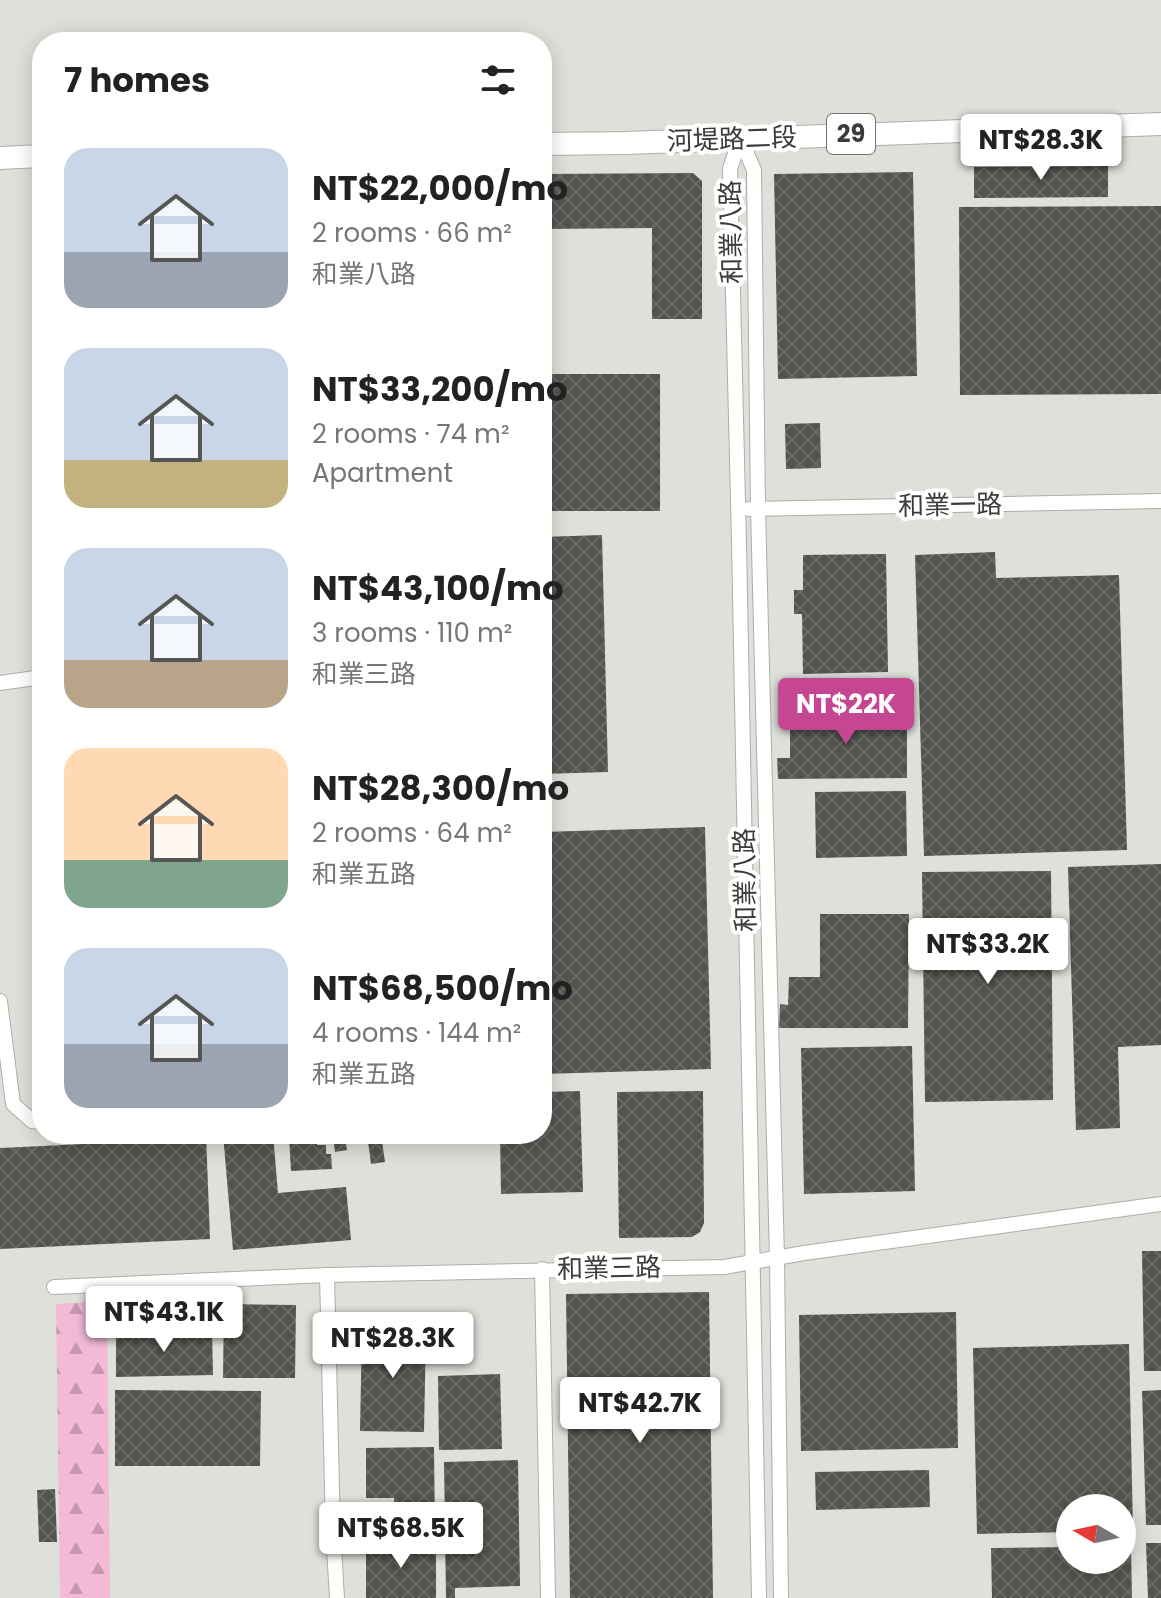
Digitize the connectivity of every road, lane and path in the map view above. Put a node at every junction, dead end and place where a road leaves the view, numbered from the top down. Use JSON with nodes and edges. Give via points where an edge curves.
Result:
{"nodes":[{"id":1,"x":1161,"y":124,"type":"edge"},
{"id":2,"x":740,"y":138,"type":"junction"},
{"id":3,"x":552,"y":144,"type":"edge"},
{"id":4,"x":32,"y":156,"type":"edge"},
{"id":5,"x":0,"y":158,"type":"edge"},
{"id":6,"x":1161,"y":501,"type":"edge"},
{"id":7,"x":738,"y":509,"type":"junction"},
{"id":8,"x":758,"y":509,"type":"junction"},
{"id":9,"x":32,"y":678,"type":"edge"},
{"id":10,"x":0,"y":683,"type":"edge"},
{"id":11,"x":0,"y":1001,"type":"edge"},
{"id":12,"x":32,"y":1121,"type":"edge"},
{"id":13,"x":1161,"y":1204,"type":"edge"},
{"id":14,"x":777,"y":1258,"type":"junction"},
{"id":15,"x":752,"y":1263,"type":"junction"},
{"id":16,"x":542,"y":1269,"type":"junction"},
{"id":17,"x":327,"y":1275,"type":"junction"},
{"id":18,"x":54,"y":1287,"type":"dead end"},
{"id":19,"x":337,"y":1598,"type":"edge"},
{"id":20,"x":548,"y":1598,"type":"edge"},
{"id":21,"x":759,"y":1598,"type":"edge"},
{"id":22,"x":781,"y":1598,"type":"edge"}],
"edges":[{"from":1,"to":2,"type":"main road","name":"河堤路二段","number":"29"},
{"from":2,"to":3,"type":"main road","name":"河堤路二段","number":"29"},
{"from":2,"to":7,"type":"street","name":"和業八路","via":[[730,169]]},
{"from":2,"to":8,"type":"street","name":"和業八路","via":[[754,170]]},
{"from":4,"to":5,"type":"main road"},
{"from":6,"to":8,"type":"street","name":"和業一路"},
{"from":7,"to":8,"type":"street","name":"和業一路"},
{"from":7,"to":15,"type":"street","name":"和業八路"},
{"from":8,"to":14,"type":"street","name":"和業八路"},
{"from":9,"to":10,"type":"street"},
{"from":11,"to":12,"type":"street","via":[[13,1104]]},
{"from":13,"to":14,"type":"street","name":"和業三路"},
{"from":14,"to":15,"type":"street","name":"和業三路"},
{"from":14,"to":22,"type":"street","name":"和業八路"},
{"from":15,"to":16,"type":"street","name":"和業三路"},
{"from":15,"to":21,"type":"street","name":"和業八路"},
{"from":16,"to":17,"type":"street","name":"和業三路"},
{"from":16,"to":20,"type":"street"},
{"from":17,"to":18,"type":"street","name":"和業三路"},
{"from":17,"to":19,"type":"street"}]}
